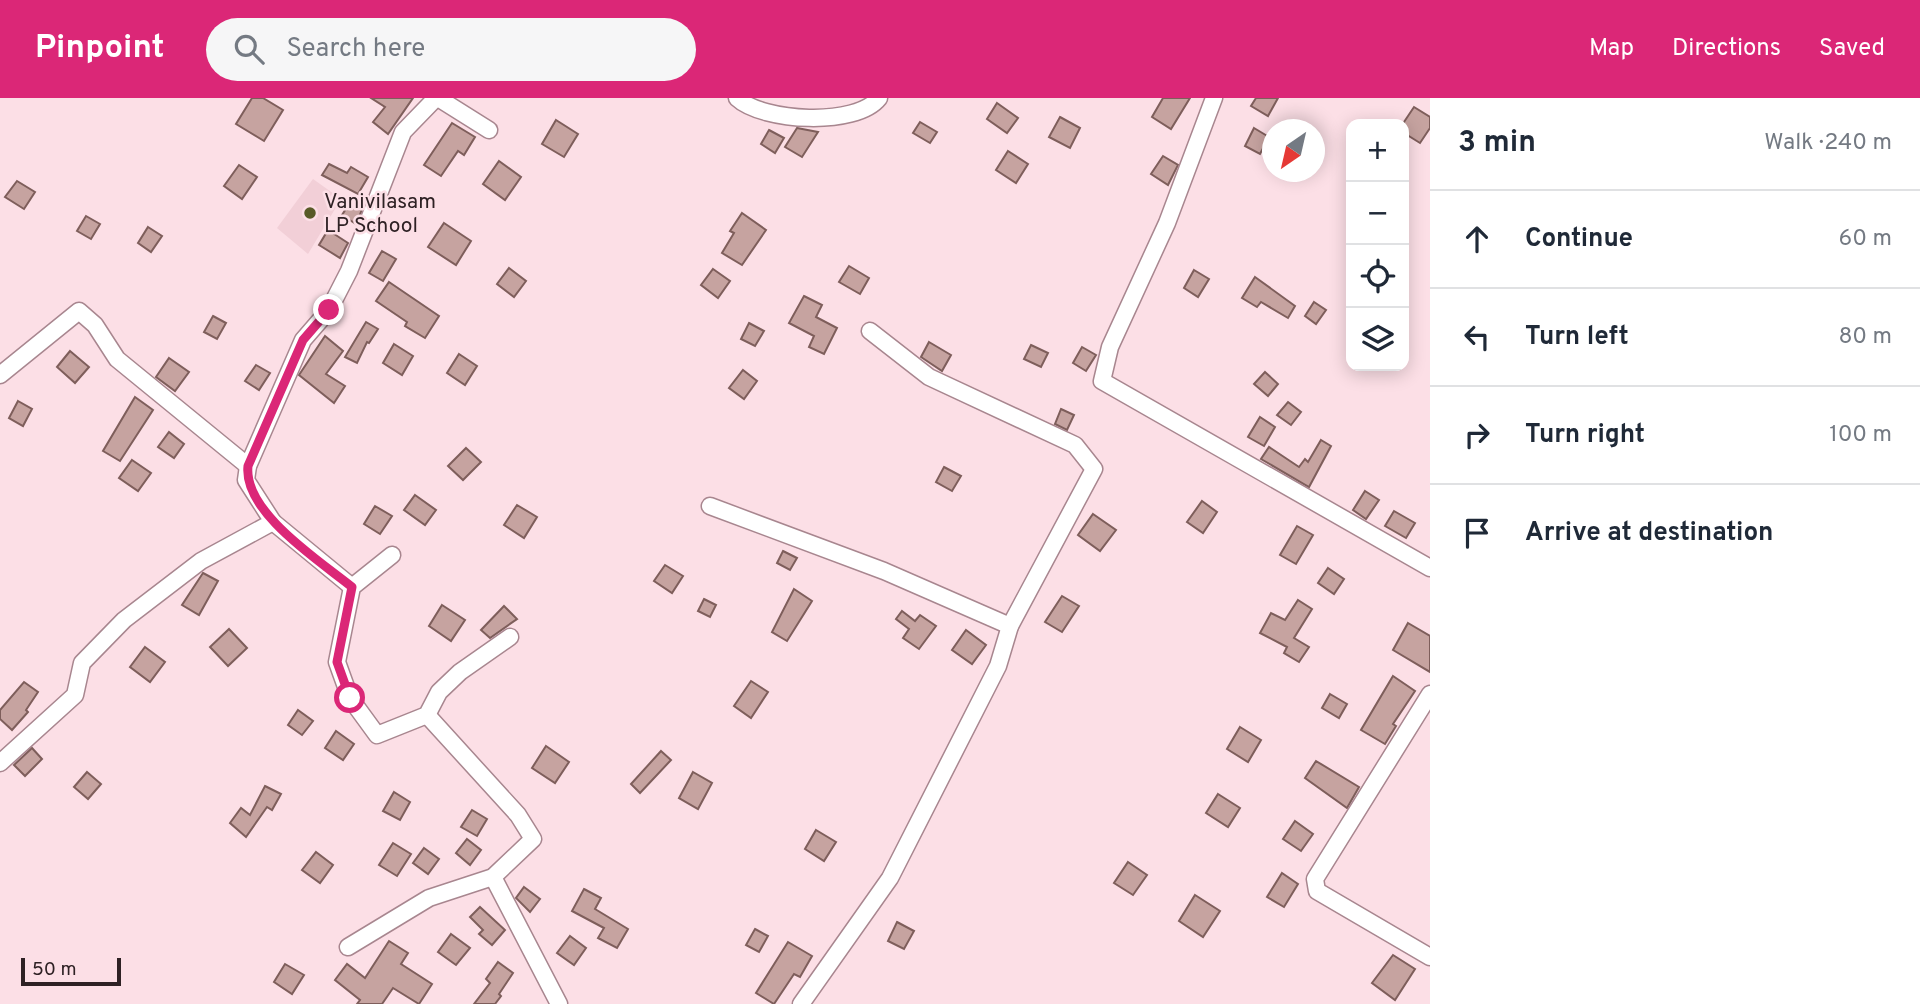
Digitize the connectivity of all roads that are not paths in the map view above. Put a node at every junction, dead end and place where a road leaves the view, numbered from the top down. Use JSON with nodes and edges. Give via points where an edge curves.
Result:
{"nodes":[{"id":1,"x":437,"y":98,"type":"edge"},
{"id":2,"x":737,"y":98,"type":"edge"},
{"id":3,"x":879,"y":98,"type":"edge"},
{"id":4,"x":1214,"y":98,"type":"edge"},
{"id":5,"x":489,"y":130,"type":"dead end"},
{"id":6,"x":870,"y":331,"type":"dead end"},
{"id":7,"x":0,"y":375,"type":"edge"},
{"id":8,"x":248,"y":466,"type":"junction"},
{"id":9,"x":710,"y":506,"type":"dead end"},
{"id":10,"x":273,"y":523,"type":"junction"},
{"id":11,"x":392,"y":555,"type":"dead end"},
{"id":12,"x":1430,"y":568,"type":"edge"},
{"id":13,"x":352,"y":587,"type":"junction"},
{"id":14,"x":1010,"y":626,"type":"junction"},
{"id":15,"x":510,"y":637,"type":"dead end"},
{"id":16,"x":1430,"y":694,"type":"edge"},
{"id":17,"x":427,"y":715,"type":"junction"},
{"id":18,"x":0,"y":763,"type":"edge"},
{"id":19,"x":493,"y":877,"type":"junction"},
{"id":20,"x":348,"y":947,"type":"dead end"},
{"id":21,"x":1430,"y":957,"type":"edge"},
{"id":22,"x":559,"y":1004,"type":"edge"},
{"id":23,"x":801,"y":1004,"type":"edge"}],
"edges":[{"from":1,"to":5,"type":"street"},
{"from":1,"to":8,"type":"street","via":[[403,132],[349,271],[329,310],[303,340]]},
{"from":2,"to":3,"type":"street","via":[[760,111],[824,117],[852,116],[871,108]]},
{"from":4,"to":12,"type":"street","via":[[1167,223],[1110,347],[1102,381]]},
{"from":6,"to":14,"type":"street","via":[[929,377],[1075,445],[1094,469]]},
{"from":7,"to":8,"type":"street","via":[[79,311],[95,325],[117,359]]},
{"from":8,"to":10,"type":"street","via":[[246,480]]},
{"from":9,"to":14,"type":"street","via":[[884,571]]},
{"from":10,"to":13,"type":"street"},
{"from":10,"to":18,"type":"street","via":[[201,561],[124,620],[82,663],[75,695]]},
{"from":11,"to":13,"type":"street"},
{"from":13,"to":17,"type":"street","via":[[337,662],[350,698],[377,735]]},
{"from":14,"to":23,"type":"street","via":[[998,666],[890,878]]},
{"from":15,"to":17,"type":"street","via":[[460,672],[439,692]]},
{"from":16,"to":21,"type":"street","via":[[1315,879],[1317,891]]},
{"from":17,"to":19,"type":"street","via":[[518,815],[533,839]]},
{"from":19,"to":20,"type":"street","via":[[429,898]]},
{"from":19,"to":22,"type":"street"}]}
